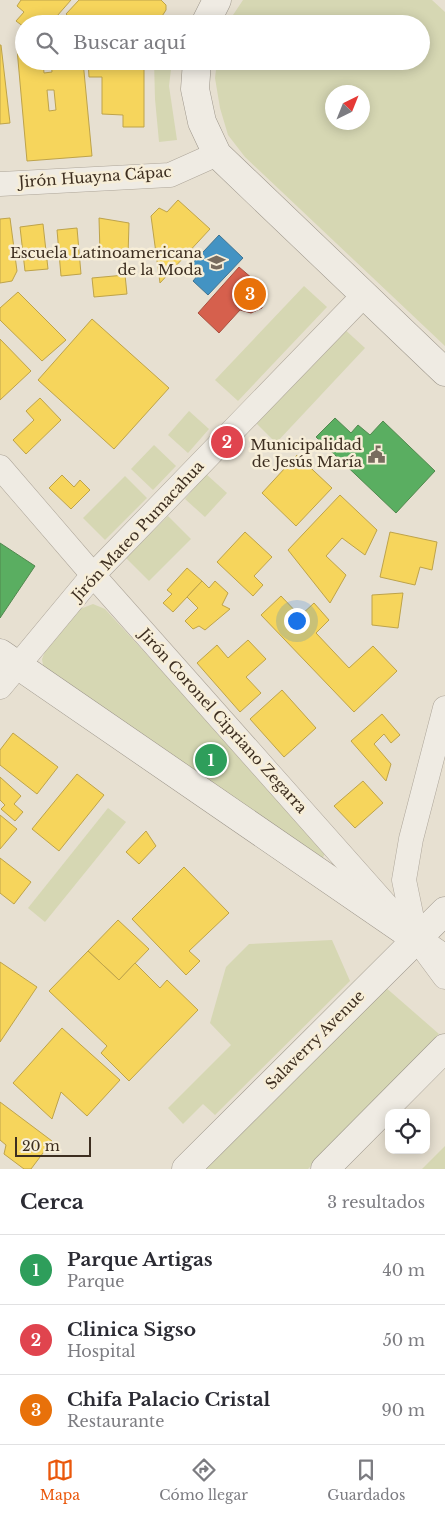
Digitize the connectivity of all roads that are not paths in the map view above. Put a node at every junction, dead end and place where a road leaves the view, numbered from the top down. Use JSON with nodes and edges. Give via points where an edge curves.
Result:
{"nodes":[{"id":1,"x":196,"y":70,"type":"edge"},
{"id":2,"x":217,"y":154,"type":"junction"},
{"id":3,"x":0,"y":184,"type":"edge"},
{"id":4,"x":364,"y":294,"type":"junction"},
{"id":5,"x":445,"y":372,"type":"edge"},
{"id":6,"x":0,"y":467,"type":"edge"},
{"id":7,"x":93,"y":575,"type":"junction"},
{"id":8,"x":9,"y":659,"type":"edge"},
{"id":9,"x":0,"y":687,"type":"edge"},
{"id":10,"x":445,"y":708,"type":"edge"},
{"id":11,"x":445,"y":911,"type":"edge"},
{"id":12,"x":416,"y":939,"type":"junction"},
{"id":13,"x":445,"y":959,"type":"edge"},
{"id":14,"x":445,"y":977,"type":"edge"},
{"id":15,"x":445,"y":1048,"type":"edge"},
{"id":16,"x":186,"y":1169,"type":"edge"},
{"id":17,"x":325,"y":1169,"type":"edge"}],
"edges":[{"from":1,"to":2,"type":"main road","via":[[195,89],[202,122]]},
{"from":2,"to":3,"type":"street","name":"Jirón Huayna Cápac","via":[[170,174]]},
{"from":2,"to":4,"type":"main road"},
{"from":4,"to":5,"type":"main road"},
{"from":4,"to":7,"type":"street","name":"Jirón Mateo Pumacahua"},
{"from":6,"to":7,"type":"street","name":"Jirón Coronel Cipriano Zegarra"},
{"from":7,"to":8,"type":"street","name":"Jirón Mateo Pumacahua"},
{"from":7,"to":12,"type":"street","name":"Jirón Coronel Cipriano Zegarra"},
{"from":8,"to":9,"type":"street","name":"Jirón Mateo Pumacahua"},
{"from":8,"to":12,"type":"main road"},
{"from":10,"to":12,"type":"street","via":[[411,839],[404,880]]},
{"from":11,"to":12,"type":"main road","name":"Salaverry Avenue"},
{"from":12,"to":13,"type":"main road"},
{"from":12,"to":14,"type":"street","name":"Jirón Coronel Cipriano Zegarra"},
{"from":12,"to":16,"type":"main road","name":"Salaverry Avenue"},
{"from":15,"to":17,"type":"main road"}]}
